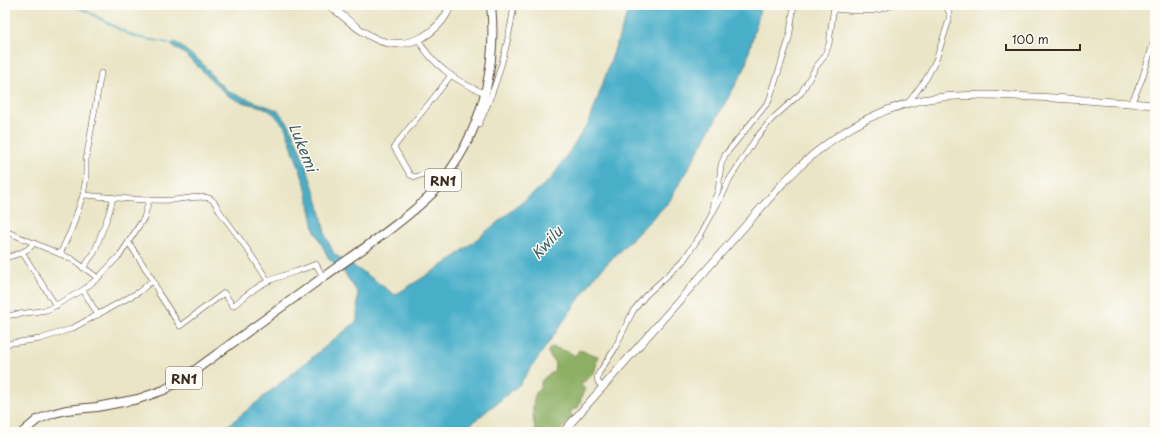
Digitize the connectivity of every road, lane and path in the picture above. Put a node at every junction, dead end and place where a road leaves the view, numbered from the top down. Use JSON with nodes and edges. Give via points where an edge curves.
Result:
{"nodes":[{"id":1,"x":329,"y":5,"type":"edge"},
{"id":2,"x":344,"y":5,"type":"edge"},
{"id":3,"x":450,"y":5,"type":"edge"},
{"id":4,"x":491,"y":5,"type":"edge"},
{"id":5,"x":514,"y":5,"type":"edge"},
{"id":6,"x":794,"y":5,"type":"edge"},
{"id":7,"x":892,"y":5,"type":"edge"},
{"id":8,"x":945,"y":5,"type":"edge"},
{"id":9,"x":834,"y":7,"type":"edge"},
{"id":10,"x":338,"y":12,"type":"junction"},
{"id":11,"x":1155,"y":38,"type":"edge"},
{"id":12,"x":418,"y":39,"type":"junction"},
{"id":13,"x":101,"y":73,"type":"dead end"},
{"id":14,"x":452,"y":75,"type":"junction"},
{"id":15,"x":485,"y":93,"type":"junction"},
{"id":16,"x":1131,"y":104,"type":"junction"},
{"id":17,"x":906,"y":105,"type":"junction"},
{"id":18,"x":1155,"y":105,"type":"edge"},
{"id":19,"x":466,"y":146,"type":"junction"},
{"id":20,"x":438,"y":188,"type":"junction"},
{"id":21,"x":83,"y":195,"type":"junction"},
{"id":22,"x":113,"y":198,"type":"junction"},
{"id":23,"x":149,"y":200,"type":"junction"},
{"id":24,"x":712,"y":213,"type":"junction"},
{"id":25,"x":5,"y":231,"type":"edge"},
{"id":26,"x":34,"y":243,"type":"junction"},
{"id":27,"x":128,"y":243,"type":"junction"},
{"id":28,"x":22,"y":252,"type":"junction"},
{"id":29,"x":60,"y":254,"type":"junction"},
{"id":30,"x":5,"y":258,"type":"edge"},
{"id":31,"x":83,"y":268,"type":"junction"},
{"id":32,"x":324,"y":277,"type":"junction"},
{"id":33,"x":98,"y":278,"type":"junction"},
{"id":34,"x":153,"y":280,"type":"junction"},
{"id":35,"x":268,"y":281,"type":"junction"},
{"id":36,"x":83,"y":290,"type":"junction"},
{"id":37,"x":56,"y":306,"type":"junction"},
{"id":38,"x":98,"y":315,"type":"junction"},
{"id":39,"x":5,"y":316,"type":"edge"},
{"id":40,"x":5,"y":344,"type":"edge"},
{"id":41,"x":603,"y":388,"type":"junction"},
{"id":42,"x":23,"y":432,"type":"edge"},
{"id":43,"x":564,"y":432,"type":"edge"}],
"edges":[{"from":1,"to":10,"type":"main road"},
{"from":2,"to":10,"type":"street"},
{"from":3,"to":12,"type":"main road","via":[[448,12],[433,32]]},
{"from":4,"to":15,"type":"highway","number":"RN1","via":[[492,50]]},
{"from":5,"to":19,"type":"street","via":[[506,51],[496,83]]},
{"from":6,"to":24,"type":"street","via":[[789,39],[769,101],[725,155]]},
{"from":7,"to":9,"type":"street","via":[[873,11]]},
{"from":8,"to":17,"type":"street","via":[[949,12],[949,20],[936,60],[926,79]]},
{"from":9,"to":24,"type":"street","via":[[829,44],[824,57],[801,93],[772,119],[756,138],[729,180]]},
{"from":10,"to":12,"type":"main road","via":[[369,36],[385,43]]},
{"from":11,"to":16,"type":"street"},
{"from":12,"to":14,"type":"street","via":[[427,54]]},
{"from":13,"to":21,"type":"street","via":[[86,160]]},
{"from":14,"to":15,"type":"street"},
{"from":14,"to":20,"type":"street","via":[[394,146],[410,175],[415,177],[424,174]]},
{"from":15,"to":19,"type":"highway","number":"RN1"},
{"from":16,"to":17,"type":"main road","via":[[969,95],[921,100]]},
{"from":16,"to":18,"type":"main road"},
{"from":17,"to":41,"type":"main road","via":[[882,112],[850,128],[800,166],[748,221]]},
{"from":19,"to":20,"type":"highway","number":"RN1"},
{"from":20,"to":32,"type":"highway","number":"RN1","via":[[412,212]]},
{"from":21,"to":22,"type":"street"},
{"from":21,"to":29,"type":"street"},
{"from":22,"to":23,"type":"street"},
{"from":22,"to":31,"type":"street","via":[[94,253]]},
{"from":23,"to":27,"type":"street","via":[[144,218]]},
{"from":23,"to":35,"type":"street","via":[[204,197],[210,199]]},
{"from":24,"to":41,"type":"street","via":[[700,236],[682,261],[633,311],[614,350],[598,373],[598,382]]},
{"from":25,"to":26,"type":"street"},
{"from":26,"to":28,"type":"street"},
{"from":26,"to":29,"type":"street"},
{"from":27,"to":33,"type":"street"},
{"from":27,"to":34,"type":"street"},
{"from":28,"to":30,"type":"street"},
{"from":28,"to":37,"type":"street"},
{"from":29,"to":31,"type":"street"},
{"from":31,"to":33,"type":"street"},
{"from":32,"to":35,"type":"street","via":[[316,264]]},
{"from":32,"to":42,"type":"highway","number":"RN1","via":[[188,376],[164,390],[138,399],[51,414],[37,420]]},
{"from":33,"to":36,"type":"street"},
{"from":34,"to":35,"type":"street","via":[[180,326],[224,293],[233,306]]},
{"from":34,"to":38,"type":"street","via":[[139,292]]},
{"from":36,"to":37,"type":"street"},
{"from":36,"to":38,"type":"street"},
{"from":37,"to":39,"type":"street","via":[[46,310]]},
{"from":38,"to":40,"type":"street","via":[[71,329],[40,339]]},
{"from":41,"to":43,"type":"main road"}]}
